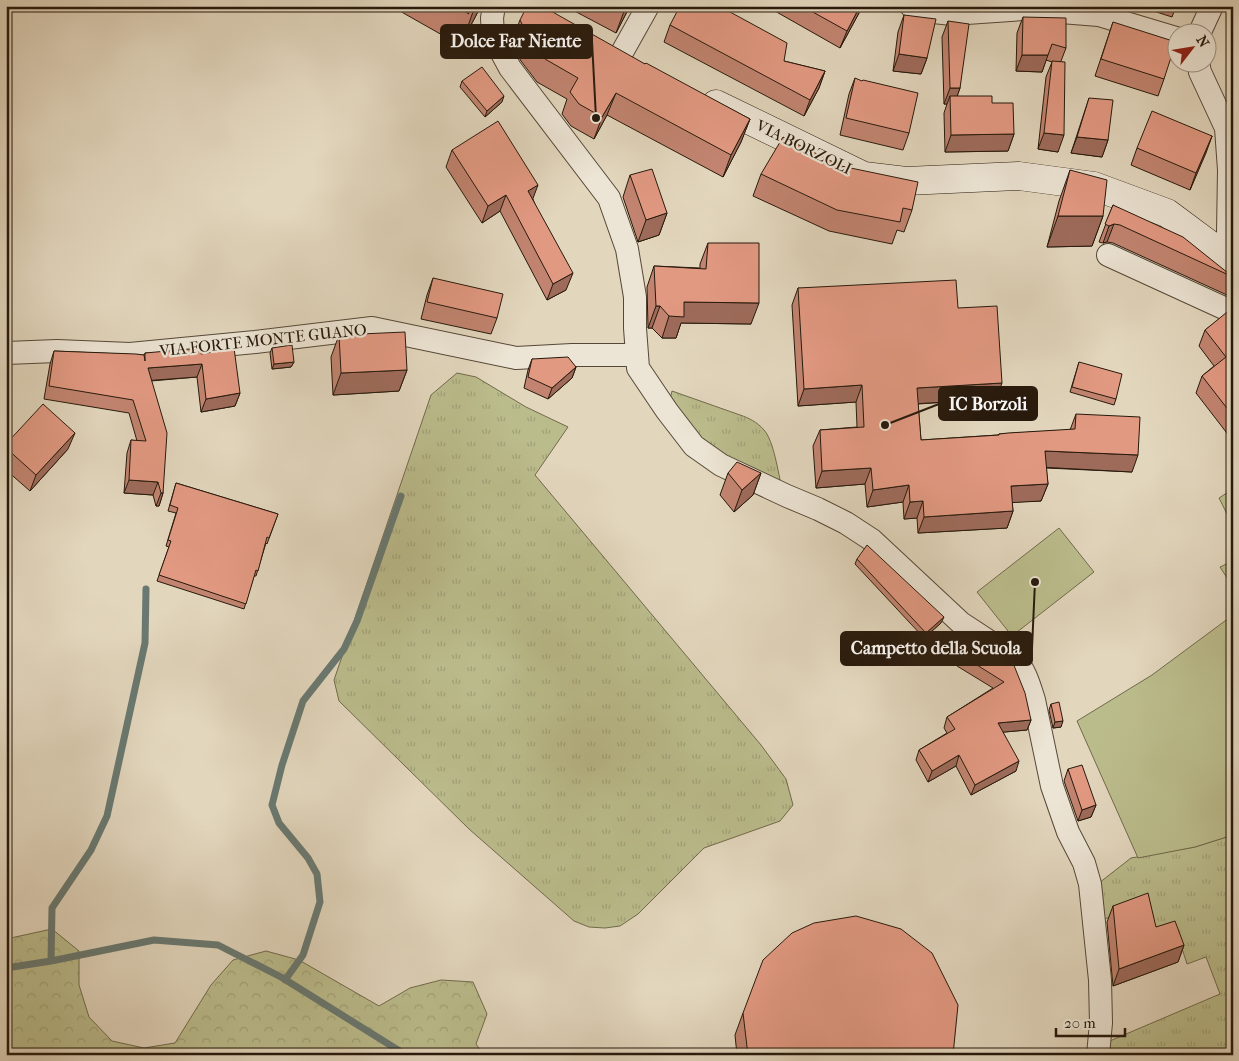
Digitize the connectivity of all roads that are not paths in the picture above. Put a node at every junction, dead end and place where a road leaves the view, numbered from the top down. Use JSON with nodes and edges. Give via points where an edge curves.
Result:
{"nodes":[{"id":1,"x":494,"y":6,"type":"edge"},
{"id":2,"x":648,"y":6,"type":"edge"},
{"id":3,"x":911,"y":6,"type":"edge"},
{"id":4,"x":1212,"y":6,"type":"edge"},
{"id":5,"x":1205,"y":22,"type":"edge"},
{"id":6,"x":1166,"y":35,"type":"edge"},
{"id":7,"x":595,"y":42,"type":"edge"},
{"id":8,"x":630,"y":62,"type":"joint"},
{"id":9,"x":1200,"y":72,"type":"edge"},
{"id":10,"x":697,"y":95,"type":"edge"},
{"id":11,"x":1108,"y":255,"type":"dead end"},
{"id":12,"x":1229,"y":259,"type":"edge"},
{"id":13,"x":1233,"y":314,"type":"edge"},
{"id":14,"x":6,"y":353,"type":"edge"},
{"id":15,"x":637,"y":355,"type":"junction"},
{"id":16,"x":1098,"y":1055,"type":"edge"}],
"edges":[{"from":1,"to":15,"type":"street","via":[[493,34],[510,68],[609,198],[629,258],[635,297]]},
{"from":2,"to":8,"type":"street"},
{"from":3,"to":6,"type":"street","via":[[952,14],[1023,9],[1099,15]]},
{"from":4,"to":5,"type":"street"},
{"from":7,"to":8,"type":"main road"},
{"from":9,"to":12,"type":"street","via":[[1226,128]]},
{"from":10,"to":12,"type":"main road","name":"VIA BORZOLI","via":[[864,176],[906,181],[1019,176],[1094,186],[1166,213]]},
{"from":11,"to":13,"type":"street"},
{"from":14,"to":15,"type":"street","name":"VIA FORTE MONTE GUANO","via":[[130,354],[372,328],[516,358]]},
{"from":15,"to":16,"type":"street","via":[[638,368],[694,446],[721,465],[818,509],[872,540],[961,623],[1019,663],[1034,700],[1052,786],[1090,884],[1100,980]]}]}
